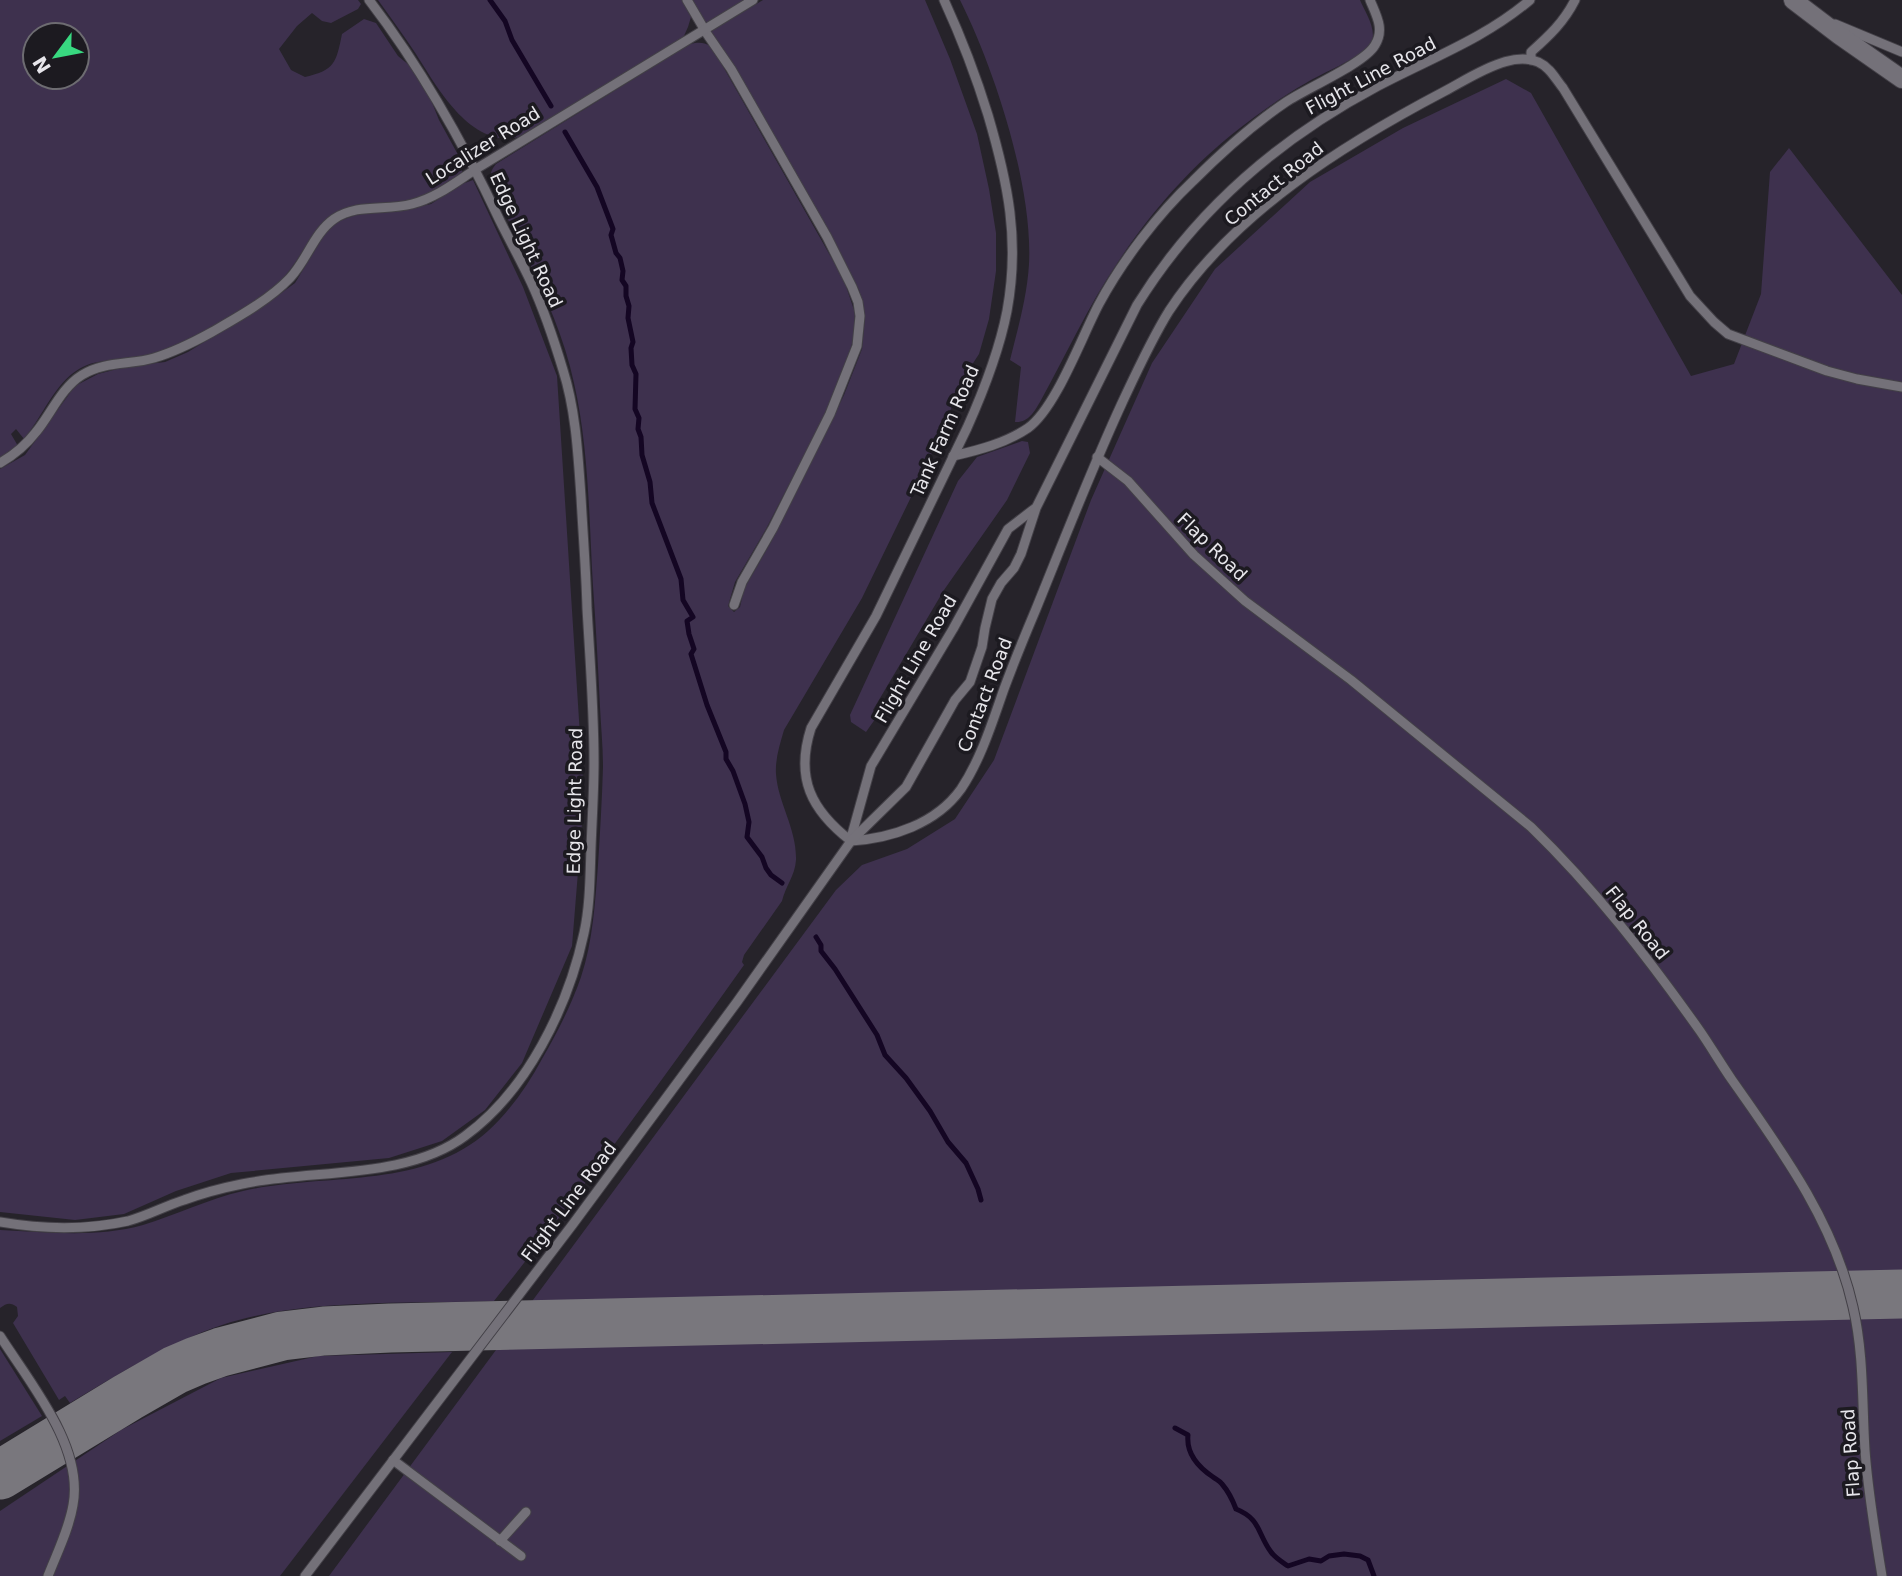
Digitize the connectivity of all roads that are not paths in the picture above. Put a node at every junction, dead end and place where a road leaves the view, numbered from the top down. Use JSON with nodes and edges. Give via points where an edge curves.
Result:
{"nodes":[{"id":1,"x":369,"y":0,"type":"edge"},
{"id":2,"x":687,"y":0,"type":"edge"},
{"id":3,"x":753,"y":0,"type":"edge"},
{"id":4,"x":944,"y":0,"type":"edge"},
{"id":5,"x":1370,"y":0,"type":"edge"},
{"id":6,"x":1530,"y":0,"type":"edge"},
{"id":7,"x":1575,"y":0,"type":"edge"},
{"id":8,"x":1793,"y":0,"type":"edge"},
{"id":9,"x":1808,"y":11,"type":"junction"},
{"id":10,"x":704,"y":30,"type":"junction"},
{"id":11,"x":1902,"y":52,"type":"edge"},
{"id":12,"x":1531,"y":60,"type":"junction"},
{"id":13,"x":1902,"y":79,"type":"edge"},
{"id":14,"x":476,"y":169,"type":"junction"},
{"id":15,"x":1902,"y":387,"type":"edge"},
{"id":16,"x":953,"y":456,"type":"junction"},
{"id":17,"x":1097,"y":457,"type":"junction"},
{"id":18,"x":0,"y":463,"type":"edge"},
{"id":19,"x":1036,"y":508,"type":"junction"},
{"id":20,"x":734,"y":606,"type":"dead end"},
{"id":21,"x":851,"y":841,"type":"junction"},
{"id":22,"x":0,"y":1222,"type":"edge"},
{"id":23,"x":0,"y":1336,"type":"edge"},
{"id":24,"x":393,"y":1460,"type":"junction"},
{"id":25,"x":526,"y":1512,"type":"dead end"},
{"id":26,"x":500,"y":1541,"type":"junction"},
{"id":27,"x":520,"y":1556,"type":"dead end"},
{"id":28,"x":48,"y":1576,"type":"edge"},
{"id":29,"x":305,"y":1576,"type":"edge"},
{"id":30,"x":1882,"y":1576,"type":"edge"}],
"edges":[{"from":1,"to":14,"type":"lane","name":"Edge Light Road","via":[[408,53]]},
{"from":2,"to":10,"type":"lane"},
{"from":3,"to":10,"type":"lane","name":"Localizer Road"},
{"from":4,"to":16,"type":"lane","name":"Tank Farm Road","via":[[968,56],[1000,156],[1012,232],[1010,285],[1000,341]]},
{"from":5,"to":16,"type":"lane","via":[[1380,29],[1370,52],[1264,118],[1166,208],[1100,302],[1038,418],[984,449]]},
{"from":6,"to":19,"type":"lane","name":"Flight Line Road","via":[[1477,38],[1333,112],[1231,189],[1150,283]]},
{"from":7,"to":12,"type":"lane","via":[[1556,30],[1531,52]]},
{"from":8,"to":9,"type":"street"},
{"from":9,"to":11,"type":"lane"},
{"from":9,"to":13,"type":"street"},
{"from":10,"to":14,"type":"lane","name":"Localizer Road"},
{"from":10,"to":20,"type":"lane","via":[[827,237],[852,287],[860,316],[854,354],[830,414],[741,582]]},
{"from":12,"to":15,"type":"lane","via":[[1549,68],[1563,88],[1690,296],[1714,322],[1728,334],[1798,362]]},
{"from":12,"to":17,"type":"lane","name":"Contact Road","via":[[1502,62],[1410,110],[1324,161],[1258,213],[1208,261],[1170,310]]},
{"from":14,"to":18,"type":"lane","name":"Localizer Road","via":[[433,197],[336,217],[321,231],[290,278],[251,308],[211,333],[152,359],[94,369],[80,376],[36,433]]},
{"from":14,"to":22,"type":"lane","name":"Edge Light Road","via":[[550,329],[565,375],[578,456],[593,807],[585,930],[557,1014],[499,1107],[462,1139],[428,1156],[380,1167],[244,1183],[105,1225]]},
{"from":16,"to":21,"type":"lane","name":"Tank Farm Road","via":[[876,616],[806,743],[804,768],[809,792]]},
{"from":17,"to":21,"type":"lane","name":"Contact Road","via":[[992,726],[963,786],[923,822],[887,836]]},
{"from":17,"to":30,"type":"lane","name":"Flap Road","via":[[1128,481],[1194,555],[1236,593],[1531,827],[1607,910],[1702,1034],[1803,1186],[1825,1223],[1842,1269],[1858,1334],[1868,1487]]},
{"from":19,"to":21,"type":"lane","name":"Flight Line Road","via":[[1008,529],[871,766]]},
{"from":19,"to":21,"type":"lane","name":"Flight Line Road","via":[[1021,554],[992,599],[970,682],[906,787]]},
{"from":21,"to":24,"type":"lane","name":"Flight Line Road","via":[[581,1213]]},
{"from":23,"to":28,"type":"lane","via":[[50,1414],[72,1462],[73,1505]]},
{"from":24,"to":26,"type":"lane"},
{"from":24,"to":29,"type":"lane","name":"Flight Line Road"},
{"from":25,"to":26,"type":"lane"},
{"from":26,"to":27,"type":"lane"}]}
